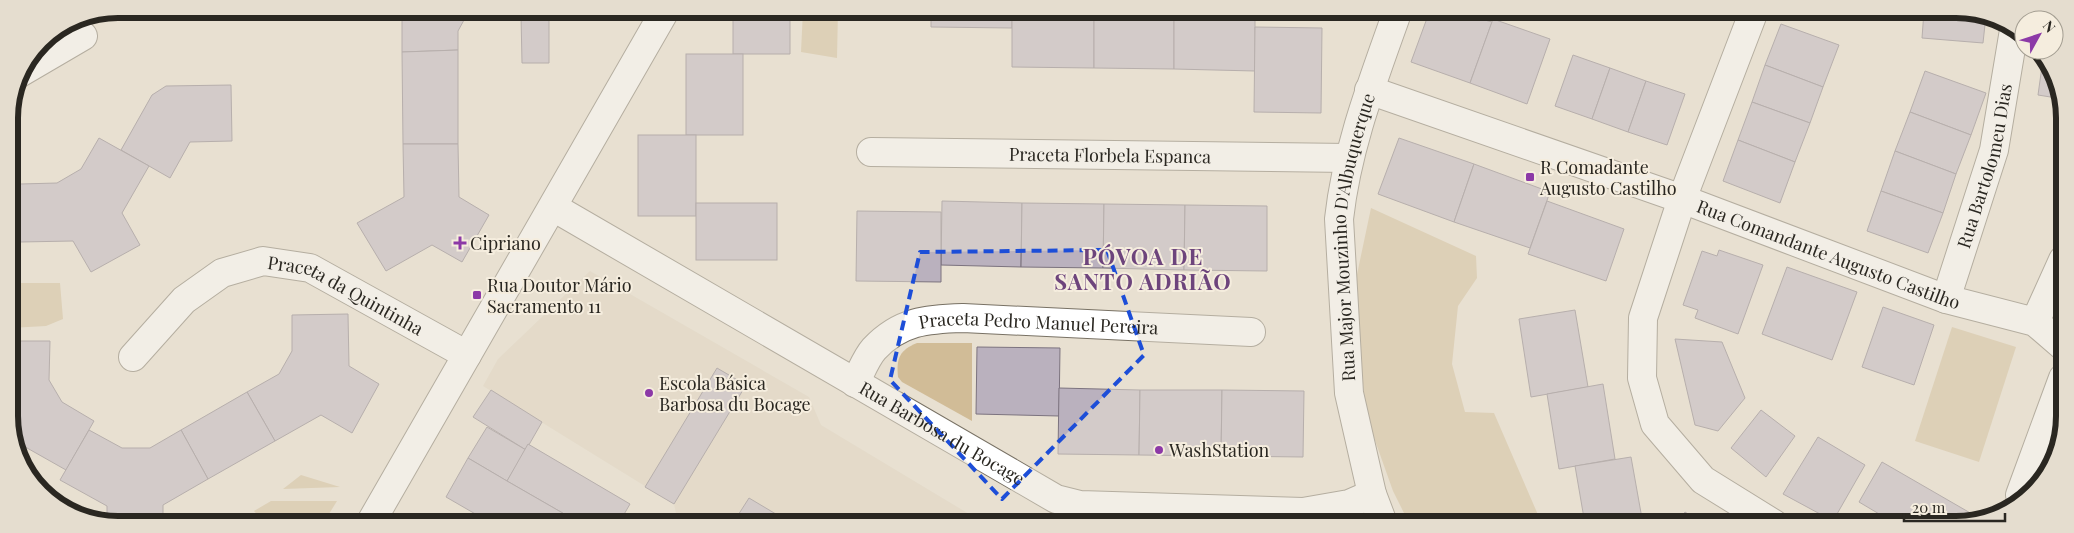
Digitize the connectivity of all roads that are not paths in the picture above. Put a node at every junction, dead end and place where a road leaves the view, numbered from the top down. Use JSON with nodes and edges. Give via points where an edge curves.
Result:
{"nodes":[{"id":1,"x":661,"y":18,"type":"edge"},
{"id":2,"x":1395,"y":18,"type":"edge"},
{"id":3,"x":1751,"y":18,"type":"edge"},
{"id":4,"x":2013,"y":35,"type":"edge"},
{"id":5,"x":84,"y":36,"type":"dead end"},
{"id":6,"x":31,"y":66,"type":"edge"},
{"id":7,"x":1369,"y":90,"type":"junction"},
{"id":8,"x":871,"y":152,"type":"dead end"},
{"id":9,"x":1349,"y":158,"type":"junction"},
{"id":10,"x":1682,"y":199,"type":"junction"},
{"id":11,"x":553,"y":207,"type":"junction"},
{"id":12,"x":2056,"y":276,"type":"edge"},
{"id":13,"x":1946,"y":299,"type":"junction"},
{"id":14,"x":2035,"y":322,"type":"junction"},
{"id":15,"x":1251,"y":332,"type":"dead end"},
{"id":16,"x":2056,"y":340,"type":"edge"},
{"id":17,"x":467,"y":355,"type":"junction"},
{"id":18,"x":133,"y":357,"type":"dead end"},
{"id":19,"x":855,"y":383,"type":"junction"},
{"id":20,"x":2056,"y":397,"type":"edge"},
{"id":21,"x":2021,"y":493,"type":"edge"},
{"id":22,"x":1372,"y":494,"type":"junction"},
{"id":23,"x":1380,"y":515,"type":"edge"},
{"id":24,"x":1760,"y":515,"type":"edge"},
{"id":25,"x":384,"y":516,"type":"edge"}],
"edges":[{"from":1,"to":11,"type":"street"},
{"from":2,"to":7,"type":"street","name":"Rua Major Mouzinho D'Albuquerque"},
{"from":3,"to":10,"type":"street"},
{"from":4,"to":13,"type":"street","name":"Rua Bartolomeu Dias","via":[[1994,150]]},
{"from":5,"to":6,"type":"street"},
{"from":7,"to":9,"type":"street","name":"Rua Major Mouzinho D'Albuquerque"},
{"from":7,"to":10,"type":"street","name":"Rua Comandante Augusto Castilho"},
{"from":8,"to":9,"type":"street","name":"Praceta Florbela Espanca"},
{"from":9,"to":22,"type":"street","name":"Rua Major Mouzinho D'Albuquerque","via":[[1339,218],[1344,329],[1349,393]]},
{"from":10,"to":13,"type":"street","name":"Rua Comandante Augusto Castilho"},
{"from":10,"to":24,"type":"street","via":[[1643,318],[1642,378],[1655,424],[1703,480]]},
{"from":11,"to":17,"type":"street"},
{"from":11,"to":19,"type":"street","name":"Rua Barbosa du Bocage"},
{"from":12,"to":14,"type":"street"},
{"from":13,"to":14,"type":"street","name":"Rua Comandante Augusto Castilho"},
{"from":14,"to":16,"type":"street"},
{"from":15,"to":19,"type":"street","name":"Praceta Pedro Manuel Pereira","via":[[928,319],[900,327],[873,350]]},
{"from":17,"to":18,"type":"street","name":"Praceta da Quintinha","via":[[310,268],[262,261],[222,273],[184,300]]},
{"from":17,"to":25,"type":"street"},
{"from":19,"to":22,"type":"street","name":"Rua Barbosa du Bocage","via":[[1056,499],[1080,504],[1303,512],[1349,504]]},
{"from":20,"to":21,"type":"street"},
{"from":22,"to":23,"type":"street","name":"Rua Major Mouzinho D'Albuquerque"}]}
